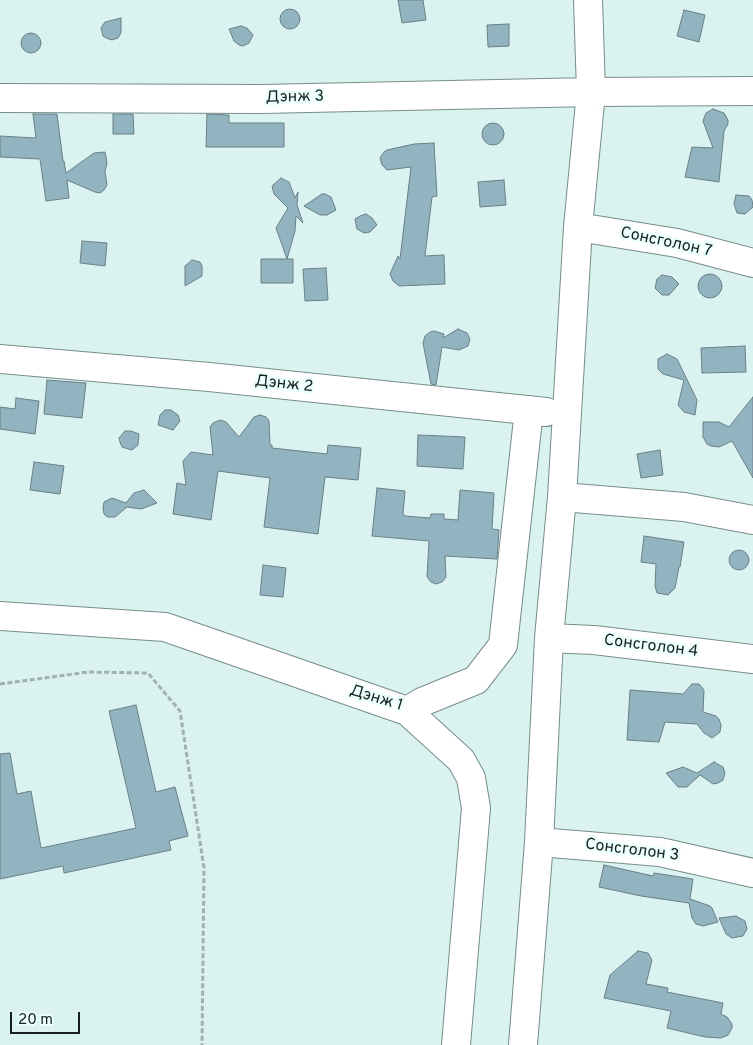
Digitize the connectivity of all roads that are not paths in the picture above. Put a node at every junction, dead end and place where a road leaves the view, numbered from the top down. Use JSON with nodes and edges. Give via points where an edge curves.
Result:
{"nodes":[{"id":1,"x":588,"y":0,"type":"edge"},
{"id":2,"x":591,"y":92,"type":"junction"},
{"id":3,"x":753,"y":92,"type":"edge"},
{"id":4,"x":0,"y":98,"type":"edge"},
{"id":5,"x":578,"y":227,"type":"junction"},
{"id":6,"x":753,"y":263,"type":"edge"},
{"id":7,"x":0,"y":358,"type":"edge"},
{"id":8,"x":529,"y":410,"type":"junction"},
{"id":9,"x":567,"y":414,"type":"junction"},
{"id":10,"x":562,"y":497,"type":"junction"},
{"id":11,"x":753,"y":520,"type":"edge"},
{"id":12,"x":0,"y":616,"type":"edge"},
{"id":13,"x":549,"y":638,"type":"junction"},
{"id":14,"x":753,"y":659,"type":"edge"},
{"id":15,"x":407,"y":710,"type":"junction"},
{"id":16,"x":539,"y":842,"type":"junction"},
{"id":17,"x":753,"y":873,"type":"edge"},
{"id":18,"x":456,"y":1045,"type":"edge"},
{"id":19,"x":523,"y":1045,"type":"edge"}],
"edges":[{"from":1,"to":2,"type":"street"},
{"from":2,"to":3,"type":"street","name":"Дэнж 3"},
{"from":2,"to":4,"type":"street","name":"Дэнж 3","via":[[262,98]]},
{"from":2,"to":5,"type":"street"},
{"from":5,"to":6,"type":"street","name":"Сонсголон 7","via":[[677,243]]},
{"from":5,"to":9,"type":"street"},
{"from":7,"to":8,"type":"street","name":"Дэнж 2"},
{"from":8,"to":9,"type":"street","name":"Дэнж 2"},
{"from":8,"to":15,"type":"street","name":"Дэнж 1","via":[[503,646],[476,680]]},
{"from":9,"to":10,"type":"street"},
{"from":10,"to":11,"type":"street","via":[[684,507]]},
{"from":10,"to":13,"type":"street"},
{"from":12,"to":15,"type":"street","name":"Дэнж 1","via":[[165,627]]},
{"from":13,"to":14,"type":"street","name":"Сонсголон 4","via":[[594,640]]},
{"from":13,"to":16,"type":"street"},
{"from":15,"to":18,"type":"street","via":[[461,760],[471,778],[476,808]]},
{"from":16,"to":17,"type":"street","name":"Сонсголон 3","via":[[660,852]]},
{"from":16,"to":19,"type":"street"}]}
